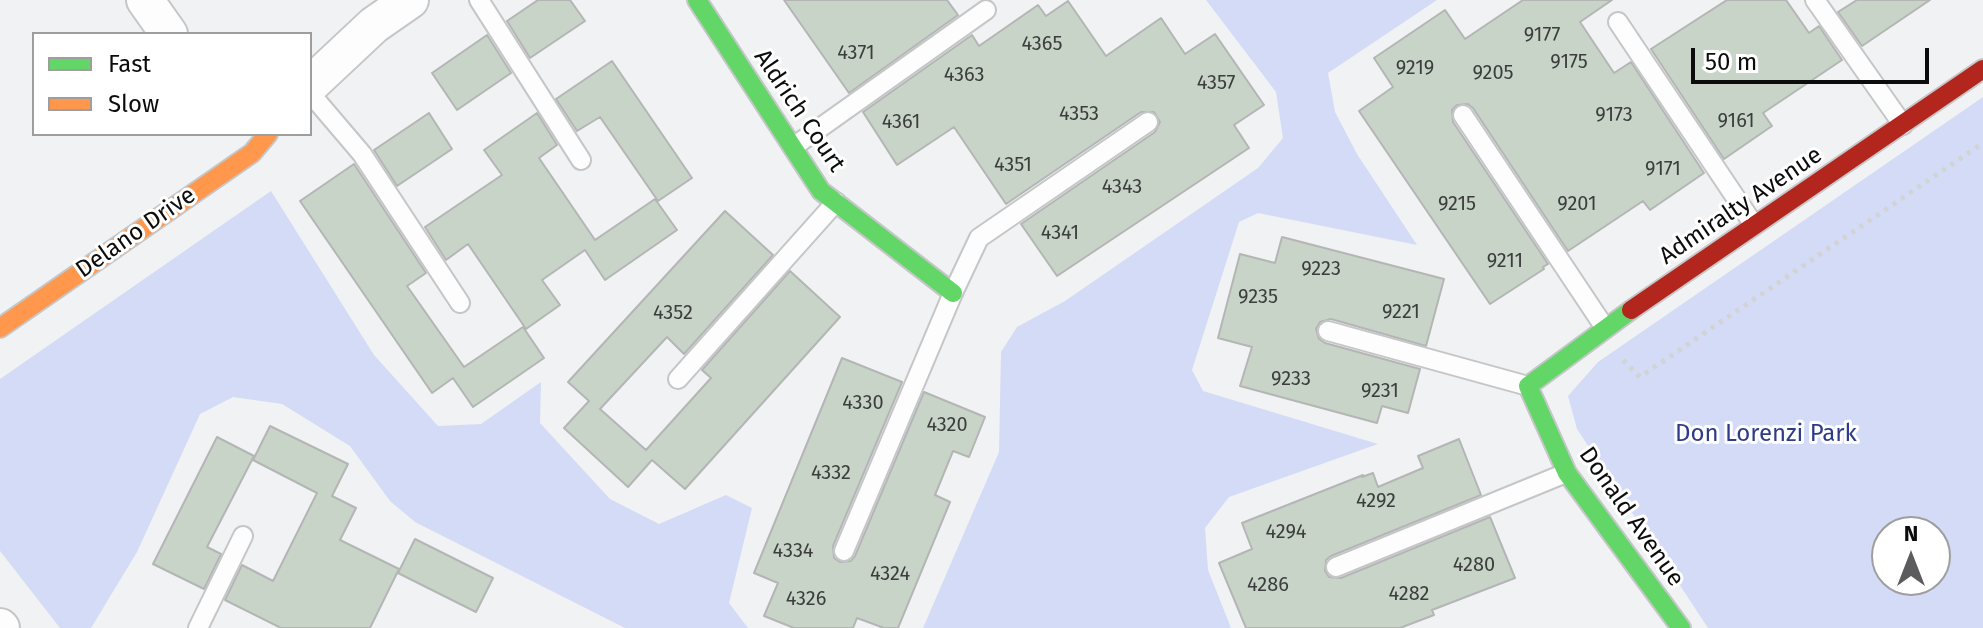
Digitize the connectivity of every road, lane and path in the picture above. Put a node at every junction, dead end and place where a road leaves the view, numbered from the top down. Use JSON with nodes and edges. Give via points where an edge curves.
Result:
{"nodes":[{"id":1,"x":145,"y":0,"type":"edge"},
{"id":2,"x":410,"y":0,"type":"edge"},
{"id":3,"x":479,"y":0,"type":"edge"},
{"id":4,"x":697,"y":0,"type":"edge"},
{"id":5,"x":1815,"y":0,"type":"edge"},
{"id":6,"x":986,"y":10,"type":"dead end"},
{"id":7,"x":1618,"y":22,"type":"dead end"},
{"id":8,"x":168,"y":32,"type":"edge"},
{"id":9,"x":1983,"y":69,"type":"edge"},
{"id":10,"x":312,"y":83,"type":"edge"},
{"id":11,"x":312,"y":95,"type":"edge"},
{"id":12,"x":1463,"y":115,"type":"dead end"},
{"id":13,"x":1148,"y":122,"type":"dead end"},
{"id":14,"x":1903,"y":125,"type":"junction"},
{"id":15,"x":253,"y":140,"type":"edge"},
{"id":16,"x":1983,"y":143,"type":"edge"},
{"id":17,"x":793,"y":147,"type":"junction"},
{"id":18,"x":581,"y":160,"type":"dead end"},
{"id":19,"x":836,"y":202,"type":"junction"},
{"id":20,"x":1754,"y":225,"type":"junction"},
{"id":21,"x":953,"y":293,"type":"junction"},
{"id":22,"x":460,"y":303,"type":"dead end"},
{"id":23,"x":0,"y":328,"type":"edge"},
{"id":24,"x":1605,"y":328,"type":"junction"},
{"id":25,"x":1328,"y":331,"type":"dead end"},
{"id":26,"x":678,"y":379,"type":"dead end"},
{"id":27,"x":1528,"y":386,"type":"junction"},
{"id":28,"x":1567,"y":473,"type":"junction"},
{"id":29,"x":243,"y":536,"type":"dead end"},
{"id":30,"x":844,"y":551,"type":"dead end"},
{"id":31,"x":1336,"y":567,"type":"dead end"},
{"id":32,"x":198,"y":628,"type":"edge"},
{"id":33,"x":1681,"y":628,"type":"edge"}],
"edges":[{"from":1,"to":8,"type":"street"},
{"from":2,"to":10,"type":"street","via":[[374,25]]},
{"from":3,"to":18,"type":"lane"},
{"from":4,"to":17,"type":"street","name":"Aldrich Court"},
{"from":5,"to":14,"type":"lane"},
{"from":6,"to":17,"type":"lane"},
{"from":7,"to":20,"type":"lane"},
{"from":9,"to":14,"type":"street","name":"Admiralty Avenue"},
{"from":11,"to":22,"type":"lane","via":[[362,154]]},
{"from":12,"to":24,"type":"lane"},
{"from":13,"to":21,"type":"lane","via":[[979,238]]},
{"from":14,"to":20,"type":"street","name":"Admiralty Avenue"},
{"from":15,"to":23,"type":"street","name":"Delano Drive"},
{"from":16,"to":24,"type":"path","via":[[1640,377],[1621,358]]},
{"from":17,"to":19,"type":"street","name":"Aldrich Court","via":[[821,191]]},
{"from":19,"to":21,"type":"street","name":"Aldrich Court"},
{"from":19,"to":26,"type":"lane"},
{"from":20,"to":24,"type":"street","name":"Admiralty Avenue"},
{"from":21,"to":30,"type":"lane"},
{"from":24,"to":27,"type":"street","name":"Admiralty Avenue"},
{"from":25,"to":27,"type":"lane"},
{"from":27,"to":28,"type":"street","name":"Donald Avenue"},
{"from":28,"to":31,"type":"lane"},
{"from":28,"to":33,"type":"street","name":"Donald Avenue"},
{"from":29,"to":32,"type":"lane"}]}
